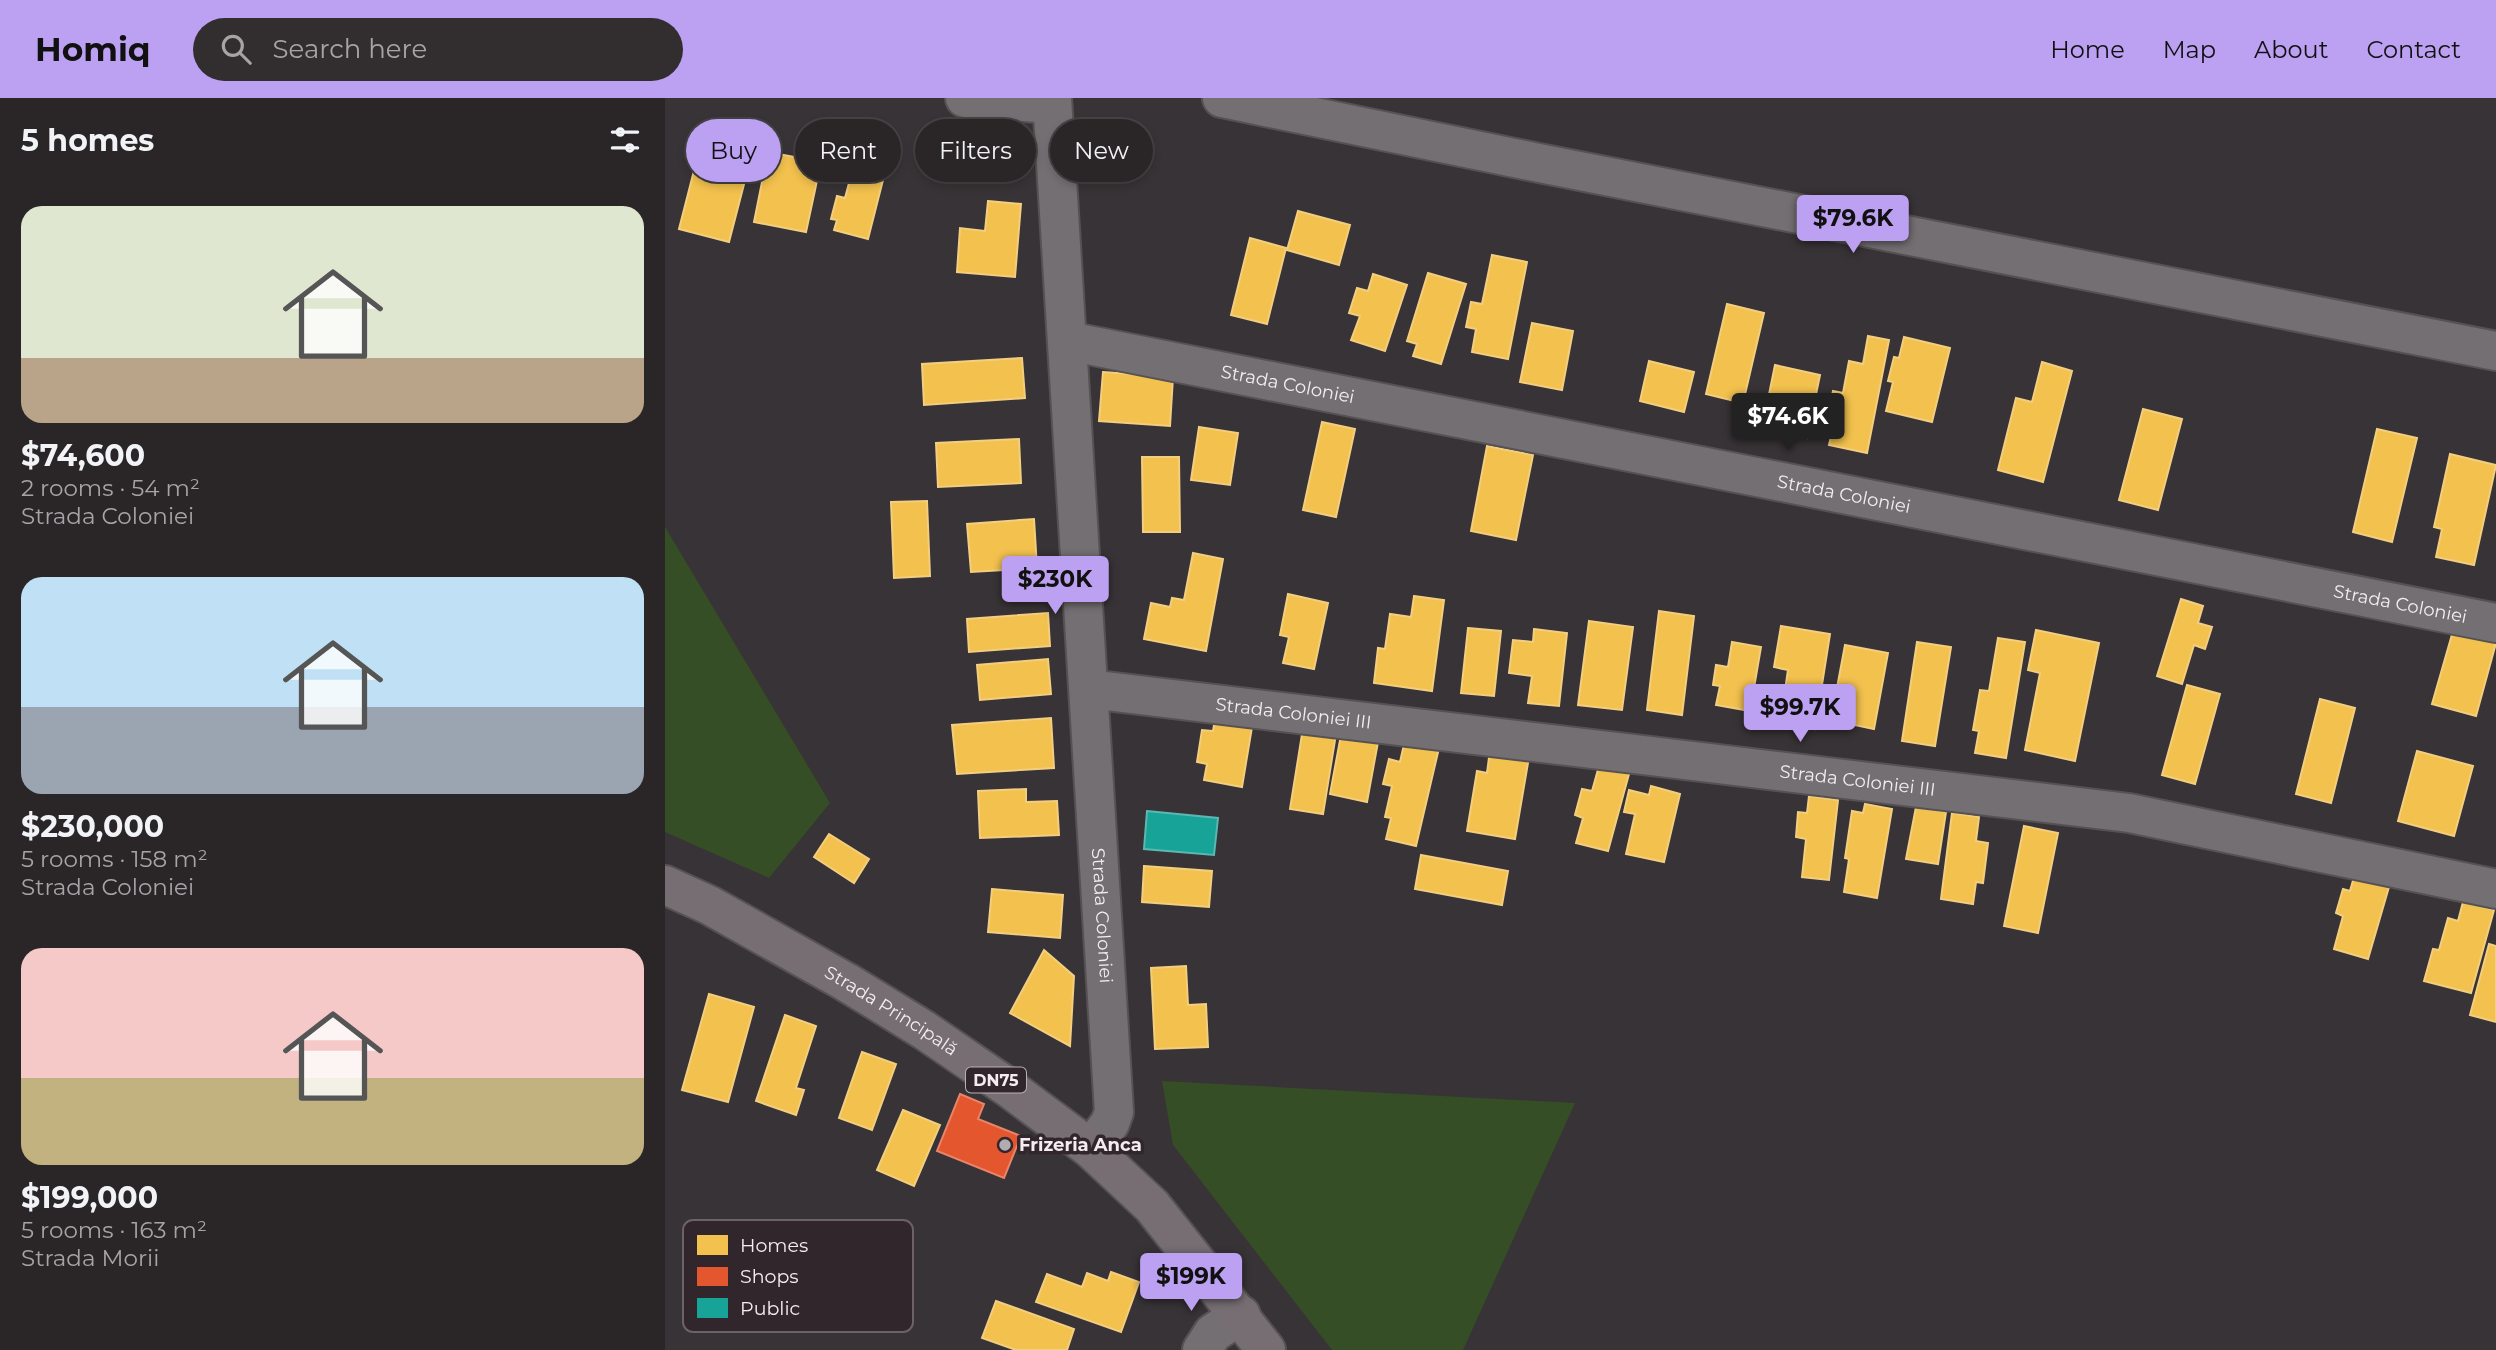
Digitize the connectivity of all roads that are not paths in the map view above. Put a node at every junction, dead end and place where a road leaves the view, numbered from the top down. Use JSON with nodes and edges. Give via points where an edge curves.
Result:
{"nodes":[{"id":1,"x":965,"y":98,"type":"edge"},
{"id":2,"x":1221,"y":98,"type":"edge"},
{"id":3,"x":1052,"y":101,"type":"edge"},
{"id":4,"x":1068,"y":341,"type":"junction"},
{"id":5,"x":2496,"y":351,"type":"edge"},
{"id":6,"x":2496,"y":623,"type":"edge"},
{"id":7,"x":1089,"y":689,"type":"junction"},
{"id":8,"x":665,"y":885,"type":"edge"},
{"id":9,"x":2496,"y":889,"type":"edge"},
{"id":10,"x":1091,"y":1149,"type":"junction"},
{"id":11,"x":1241,"y":1315,"type":"junction"},
{"id":12,"x":1202,"y":1350,"type":"edge"},
{"id":13,"x":1266,"y":1350,"type":"edge"}],
"edges":[{"from":1,"to":3,"type":"street"},
{"from":2,"to":5,"type":"street"},
{"from":3,"to":4,"type":"street","name":"Strada Coloniei"},
{"from":4,"to":6,"type":"street","name":"Strada Coloniei"},
{"from":4,"to":7,"type":"street","name":"Strada Coloniei"},
{"from":7,"to":9,"type":"street","name":"Strada Coloniei III","via":[[2129,813]]},
{"from":7,"to":10,"type":"street","name":"Strada Coloniei","via":[[1114,1112]]},
{"from":8,"to":10,"type":"main road","name":"Strada Principală","number":"DN75","via":[[846,982],[935,1038]]},
{"from":10,"to":11,"type":"main road","name":"Strada Principală","number":"DN75","via":[[1152,1206]]},
{"from":11,"to":12,"type":"street","via":[[1213,1333]]},
{"from":11,"to":13,"type":"main road","name":"Strada Principală","number":"DN75"}]}
